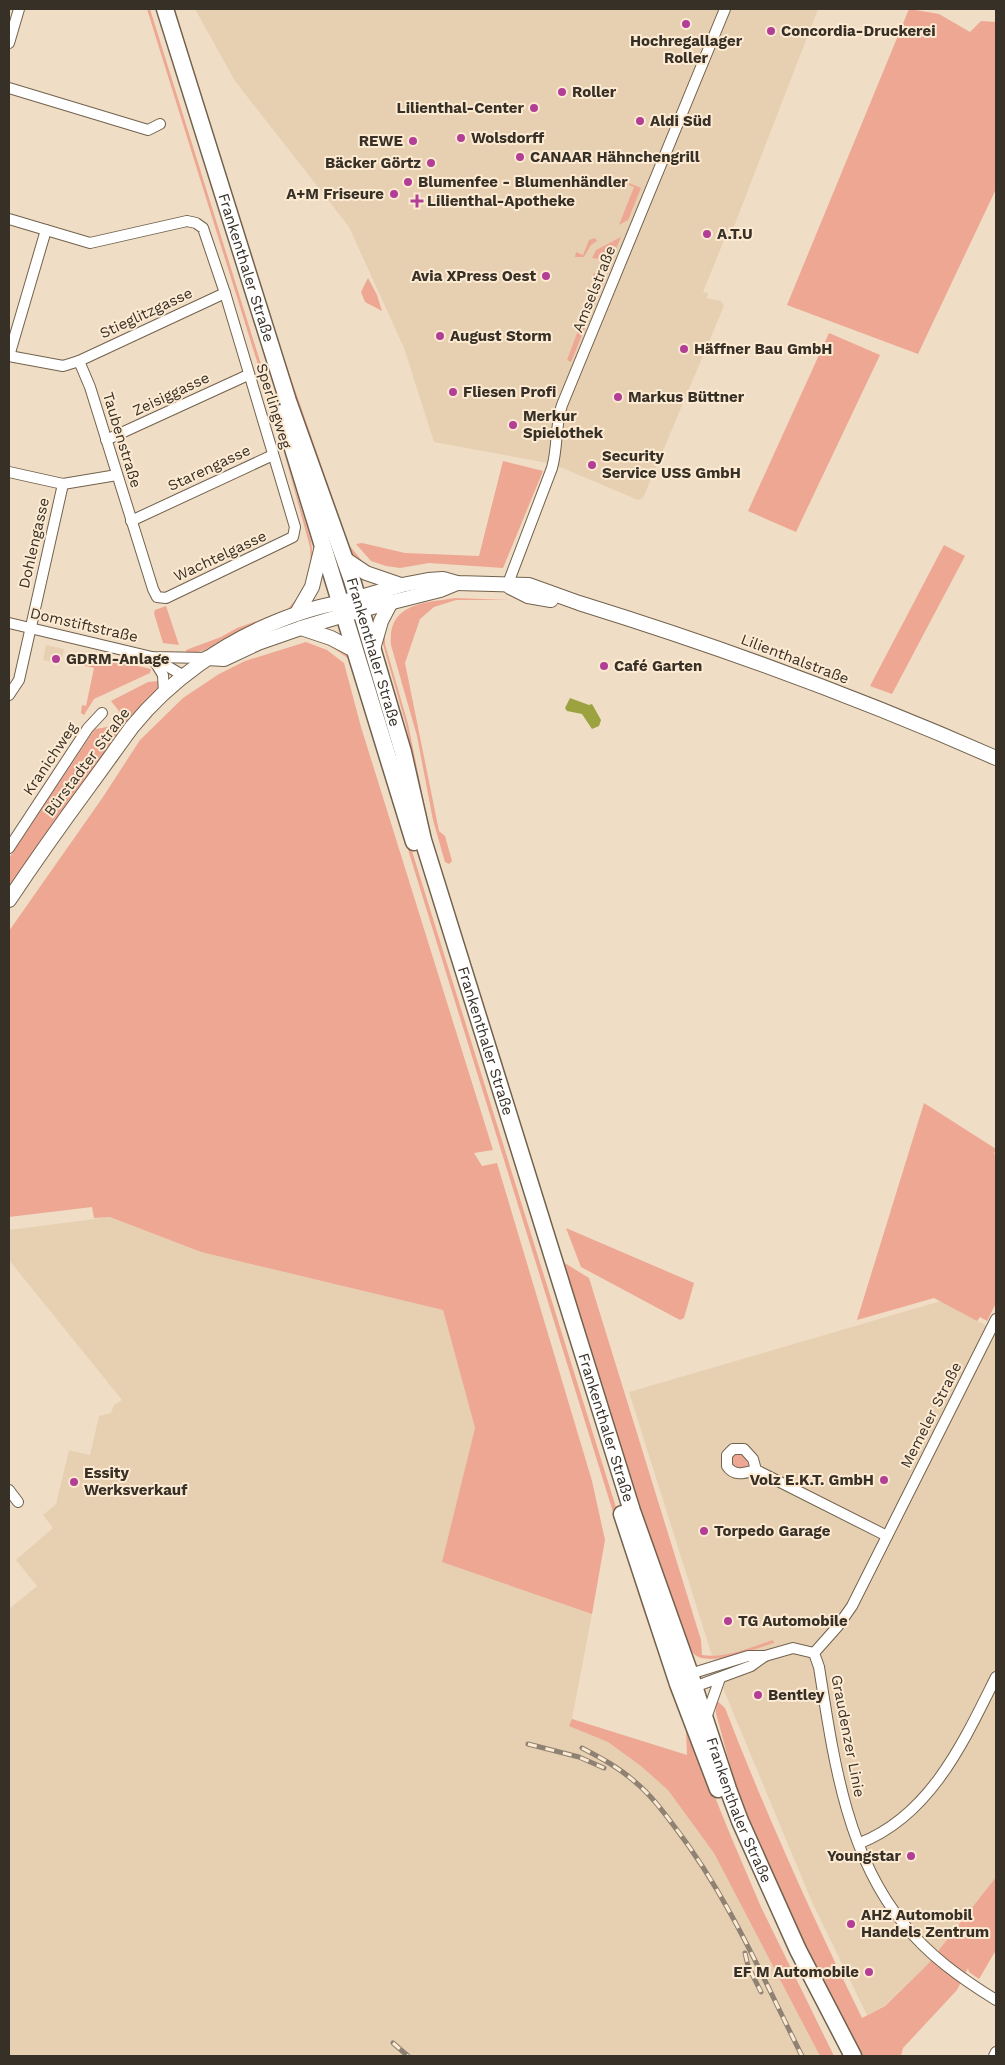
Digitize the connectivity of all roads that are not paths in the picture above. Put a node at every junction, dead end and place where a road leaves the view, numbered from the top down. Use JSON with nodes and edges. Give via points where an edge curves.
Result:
{"nodes":[{"id":1,"x":19,"y":9,"type":"edge"},
{"id":2,"x":156,"y":9,"type":"edge"},
{"id":3,"x":165,"y":9,"type":"edge"},
{"id":4,"x":724,"y":9,"type":"edge"},
{"id":5,"x":9,"y":43,"type":"edge"},
{"id":6,"x":9,"y":88,"type":"edge"},
{"id":7,"x":160,"y":124,"type":"dead end"},
{"id":8,"x":9,"y":219,"type":"edge"},
{"id":9,"x":46,"y":230,"type":"junction"},
{"id":10,"x":225,"y":293,"type":"junction"},
{"id":11,"x":9,"y":356,"type":"edge"},
{"id":12,"x":79,"y":361,"type":"junction"},
{"id":13,"x":248,"y":375,"type":"junction"},
{"id":14,"x":106,"y":440,"type":"junction"},
{"id":15,"x":273,"y":455,"type":"junction"},
{"id":16,"x":9,"y":472,"type":"edge"},
{"id":17,"x":117,"y":476,"type":"junction"},
{"id":18,"x":63,"y":484,"type":"junction"},
{"id":19,"x":131,"y":521,"type":"junction"},
{"id":20,"x":294,"y":537,"type":"joint"},
{"id":21,"x":322,"y":546,"type":"junction"},
{"id":22,"x":345,"y":559,"type":"junction"},
{"id":23,"x":457,"y":582,"type":"junction"},
{"id":24,"x":402,"y":585,"type":"junction"},
{"id":25,"x":507,"y":586,"type":"junction"},
{"id":26,"x":157,"y":597,"type":"joint"},
{"id":27,"x":391,"y":602,"type":"junction"},
{"id":28,"x":359,"y":604,"type":"junction"},
{"id":29,"x":342,"y":609,"type":"junction"},
{"id":30,"x":296,"y":613,"type":"junction"},
{"id":31,"x":9,"y":623,"type":"edge"},
{"id":32,"x":30,"y":627,"type":"junction"},
{"id":33,"x":301,"y":628,"type":"junction"},
{"id":34,"x":372,"y":649,"type":"junction"},
{"id":35,"x":354,"y":650,"type":"junction"},
{"id":36,"x":152,"y":657,"type":"junction"},
{"id":37,"x":207,"y":658,"type":"junction"},
{"id":38,"x":184,"y":676,"type":"junction"},
{"id":39,"x":164,"y":694,"type":"junction"},
{"id":40,"x":9,"y":695,"type":"edge"},
{"id":41,"x":102,"y":713,"type":"dead end"},
{"id":42,"x":996,"y":758,"type":"edge"},
{"id":43,"x":9,"y":848,"type":"edge"},
{"id":44,"x":9,"y":900,"type":"edge"},
{"id":45,"x":996,"y":1319,"type":"edge"},
{"id":46,"x":756,"y":1470,"type":"dead end"},
{"id":47,"x":9,"y":1490,"type":"edge"},
{"id":48,"x":18,"y":1502,"type":"dead end"},
{"id":49,"x":887,"y":1536,"type":"junction"},
{"id":50,"x":814,"y":1652,"type":"junction"},
{"id":51,"x":764,"y":1656,"type":"junction"},
{"id":52,"x":996,"y":1677,"type":"edge"},
{"id":53,"x":720,"y":1678,"type":"junction"},
{"id":54,"x":688,"y":1682,"type":"junction"},
{"id":55,"x":706,"y":1718,"type":"junction"},
{"id":56,"x":860,"y":1843,"type":"junction"},
{"id":57,"x":996,"y":2000,"type":"edge"},
{"id":58,"x":996,"y":2052,"type":"edge"},
{"id":59,"x":841,"y":2056,"type":"edge"},
{"id":60,"x":853,"y":2056,"type":"edge"},
{"id":61,"x":994,"y":2056,"type":"edge"}],
"edges":[{"from":1,"to":5,"type":"street"},
{"from":2,"to":21,"type":"main road","name":"Frankenthaler Straße"},
{"from":3,"to":22,"type":"main road","name":"Frankenthaler Straße","via":[[288,401]]},
{"from":4,"to":25,"type":"street","name":"Amselstraße","via":[[562,405],[552,468]]},
{"from":6,"to":7,"type":"street","via":[[148,130]]},
{"from":8,"to":9,"type":"street"},
{"from":9,"to":10,"type":"street","name":"Sperlingweg","via":[[90,243],[187,221],[196,222],[203,228]]},
{"from":9,"to":11,"type":"street"},
{"from":10,"to":12,"type":"street","name":"Stieglitzgasse"},
{"from":10,"to":13,"type":"street","name":"Sperlingweg"},
{"from":11,"to":12,"type":"street","via":[[63,366]]},
{"from":12,"to":14,"type":"street","name":"Taubenstraße"},
{"from":13,"to":14,"type":"street","name":"Zeisiggasse"},
{"from":13,"to":15,"type":"street","name":"Sperlingweg"},
{"from":14,"to":17,"type":"street","name":"Taubenstraße"},
{"from":15,"to":19,"type":"street","name":"Starengasse"},
{"from":15,"to":20,"type":"street","name":"Sperlingweg","via":[[295,528]]},
{"from":16,"to":18,"type":"street"},
{"from":17,"to":18,"type":"street"},
{"from":17,"to":19,"type":"street","name":"Taubenstraße"},
{"from":18,"to":32,"type":"street","name":"Dohlengasse"},
{"from":19,"to":26,"type":"street","name":"Taubenstraße"},
{"from":20,"to":26,"type":"street","name":"Wachtelgasse","via":[[166,598]]},
{"from":21,"to":29,"type":"main road","name":"Frankenthaler Straße"},
{"from":21,"to":30,"type":"street","via":[[312,587]]},
{"from":22,"to":24,"type":"street","via":[[366,573]]},
{"from":22,"to":28,"type":"main road","name":"Frankenthaler Straße"},
{"from":23,"to":24,"type":"street","name":"Lilienthalstraße","via":[[443,579]]},
{"from":23,"to":25,"type":"street","name":"Lilienthalstraße"},
{"from":23,"to":27,"type":"street","name":"Lilienthalstraße","via":[[440,590]]},
{"from":24,"to":28,"type":"street","name":"Lilienthalstraße"},
{"from":25,"to":42,"type":"street","name":"Lilienthalstraße","via":[[529,585],[734,653],[883,710]]},
{"from":27,"to":28,"type":"street","name":"Lilienthalstraße"},
{"from":27,"to":34,"type":"street","via":[[380,621]]},
{"from":28,"to":29,"type":"street"},
{"from":28,"to":34,"type":"main road","name":"Frankenthaler Straße"},
{"from":29,"to":30,"type":"street","name":"Bürstadter Straße","via":[[325,605]]},
{"from":29,"to":33,"type":"street"},
{"from":29,"to":35,"type":"main road","name":"Frankenthaler Straße"},
{"from":30,"to":37,"type":"street","name":"Bürstadter Straße","via":[[251,632]]},
{"from":31,"to":32,"type":"street","name":"Domstiftstraße"},
{"from":32,"to":36,"type":"street","name":"Domstiftstraße"},
{"from":32,"to":40,"type":"street","name":"Dohlengasse","via":[[19,680]]},
{"from":33,"to":35,"type":"street"},
{"from":33,"to":37,"type":"street","via":[[224,659]]},
{"from":34,"to":54,"type":"main road","name":"Frankenthaler Straße","via":[[403,752],[423,840]]},
{"from":35,"to":54,"type":"main road","name":"Frankenthaler Straße","via":[[616,1494]]},
{"from":36,"to":37,"type":"street"},
{"from":36,"to":38,"type":"street"},
{"from":36,"to":39,"type":"street","via":[[163,675]]},
{"from":37,"to":38,"type":"street","name":"Bürstadter Straße"},
{"from":38,"to":39,"type":"street","name":"Bürstadter Straße"},
{"from":39,"to":44,"type":"street","name":"Bürstadter Straße","via":[[133,726]]},
{"from":41,"to":43,"type":"street","name":"Kranichweg","via":[[88,728]]},
{"from":45,"to":49,"type":"street","name":"Memeler Straße"},
{"from":46,"to":49,"type":"street"},
{"from":47,"to":48,"type":"street"},
{"from":49,"to":50,"type":"street","name":"Memeler Straße","via":[[852,1606]]},
{"from":50,"to":51,"type":"street","via":[[793,1648]]},
{"from":50,"to":56,"type":"street","name":"Graudenzer Linie","via":[[833,1753],[848,1812]]},
{"from":51,"to":53,"type":"street","via":[[751,1666]]},
{"from":51,"to":54,"type":"street","via":[[748,1656]]},
{"from":52,"to":56,"type":"street","via":[[944,1773],[916,1806],[880,1836]]},
{"from":53,"to":54,"type":"street"},
{"from":53,"to":55,"type":"street"},
{"from":54,"to":55,"type":"main road","name":"Frankenthaler Straße"},
{"from":54,"to":59,"type":"main road","name":"Frankenthaler Straße","via":[[738,1840],[790,1956]]},
{"from":55,"to":60,"type":"main road","name":"Frankenthaler Straße","via":[[740,1821],[798,1950]]},
{"from":56,"to":57,"type":"street","name":"Graudenzer Linie","via":[[872,1875],[902,1923],[947,1966]]},
{"from":58,"to":61,"type":"street"}]}
